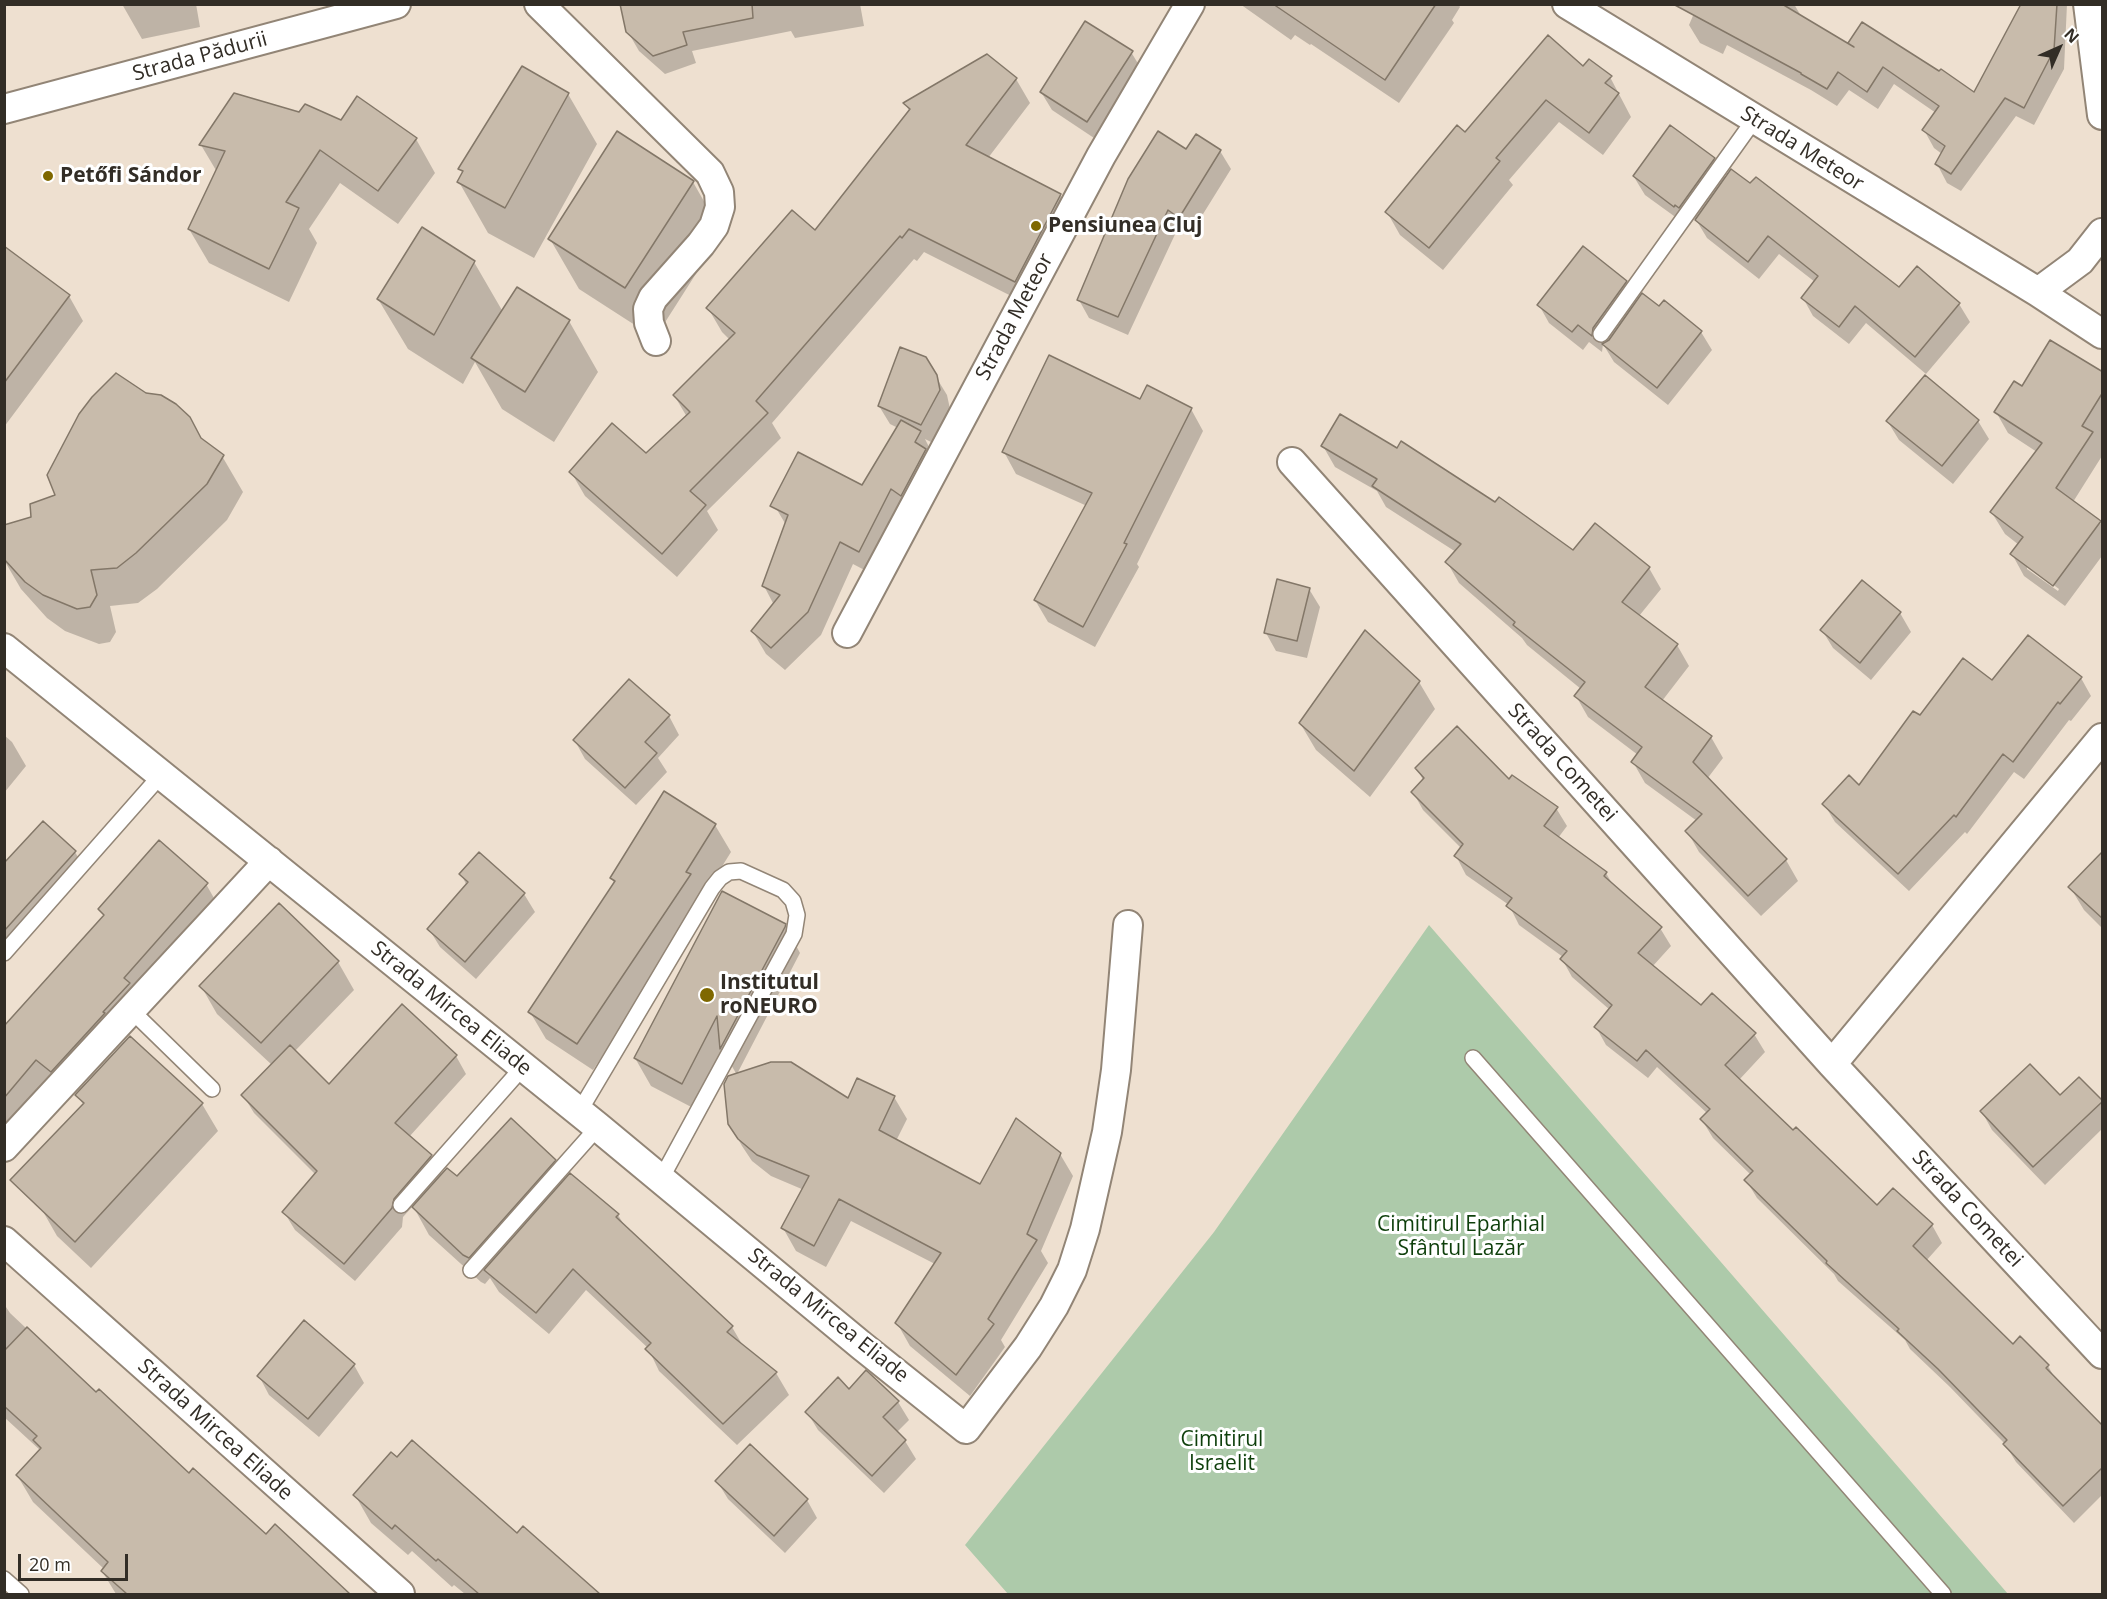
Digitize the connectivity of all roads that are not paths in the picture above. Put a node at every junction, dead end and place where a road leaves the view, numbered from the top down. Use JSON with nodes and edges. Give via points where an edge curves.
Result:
{"nodes":[{"id":1,"x":396,"y":4,"type":"edge"},
{"id":2,"x":539,"y":4,"type":"edge"},
{"id":3,"x":1190,"y":4,"type":"edge"},
{"id":4,"x":1567,"y":4,"type":"edge"},
{"id":5,"x":2088,"y":4,"type":"edge"},
{"id":6,"x":4,"y":109,"type":"edge"},
{"id":7,"x":2103,"y":115,"type":"edge"},
{"id":8,"x":1754,"y":120,"type":"junction"},
{"id":9,"x":2103,"y":233,"type":"edge"},
{"id":10,"x":2038,"y":292,"type":"junction"},
{"id":11,"x":1601,"y":334,"type":"dead end"},
{"id":12,"x":2103,"y":334,"type":"edge"},
{"id":13,"x":656,"y":341,"type":"dead end"},
{"id":14,"x":1292,"y":462,"type":"dead end"},
{"id":15,"x":848,"y":633,"type":"dead end"},
{"id":16,"x":4,"y":648,"type":"edge"},
{"id":17,"x":2103,"y":738,"type":"edge"},
{"id":18,"x":161,"y":775,"type":"junction"},
{"id":19,"x":269,"y":861,"type":"junction"},
{"id":20,"x":1128,"y":925,"type":"dead end"},
{"id":21,"x":4,"y":953,"type":"edge"},
{"id":22,"x":131,"y":1010,"type":"junction"},
{"id":23,"x":1473,"y":1058,"type":"dead end"},
{"id":24,"x":1832,"y":1064,"type":"junction"},
{"id":25,"x":523,"y":1067,"type":"junction"},
{"id":26,"x":212,"y":1089,"type":"dead end"},
{"id":27,"x":588,"y":1120,"type":"junction"},
{"id":28,"x":4,"y":1147,"type":"edge"},
{"id":29,"x":661,"y":1179,"type":"junction"},
{"id":30,"x":401,"y":1205,"type":"dead end"},
{"id":31,"x":4,"y":1241,"type":"edge"},
{"id":32,"x":471,"y":1270,"type":"dead end"},
{"id":33,"x":2103,"y":1354,"type":"edge"},
{"id":34,"x":4,"y":1579,"type":"edge"},
{"id":35,"x":21,"y":1594,"type":"edge"},
{"id":36,"x":400,"y":1594,"type":"edge"},
{"id":37,"x":1943,"y":1594,"type":"edge"}],
"edges":[{"from":1,"to":6,"type":"street","name":"Strada Pădurii"},
{"from":2,"to":13,"type":"street","via":[[710,174],[719,192],[720,207],[714,226],[653,297],[648,309]]},
{"from":3,"to":15,"type":"street","name":"Strada Meteor","via":[[1101,156]]},
{"from":4,"to":8,"type":"street","name":"Strada Meteor"},
{"from":5,"to":7,"type":"street"},
{"from":8,"to":10,"type":"street","name":"Strada Meteor"},
{"from":8,"to":11,"type":"lane"},
{"from":9,"to":10,"type":"street","via":[[2080,261]]},
{"from":10,"to":12,"type":"street","name":"Strada Meteor"},
{"from":14,"to":24,"type":"street","name":"Strada Cometei"},
{"from":16,"to":18,"type":"street","name":"Strada Mircea Eliade"},
{"from":17,"to":24,"type":"street"},
{"from":18,"to":19,"type":"street","name":"Strada Mircea Eliade"},
{"from":18,"to":21,"type":"lane"},
{"from":19,"to":22,"type":"street"},
{"from":19,"to":25,"type":"street","name":"Strada Mircea Eliade"},
{"from":20,"to":29,"type":"street","name":"Strada Mircea Eliade","via":[[1115,1080],[1079,1250],[1072,1270],[1028,1347],[966,1429]]},
{"from":22,"to":26,"type":"lane"},
{"from":22,"to":28,"type":"street"},
{"from":23,"to":37,"type":"lane"},
{"from":24,"to":33,"type":"street","name":"Strada Cometei"},
{"from":25,"to":27,"type":"street","name":"Strada Mircea Eliade"},
{"from":25,"to":30,"type":"lane"},
{"from":27,"to":29,"type":"street","name":"Strada Mircea Eliade"},
{"from":27,"to":29,"type":"lane","via":[[720,878],[741,871],[783,890],[793,901],[797,915],[794,934]]},
{"from":27,"to":32,"type":"lane"},
{"from":31,"to":36,"type":"street","name":"Strada Mircea Eliade"},
{"from":34,"to":35,"type":"lane"}]}
